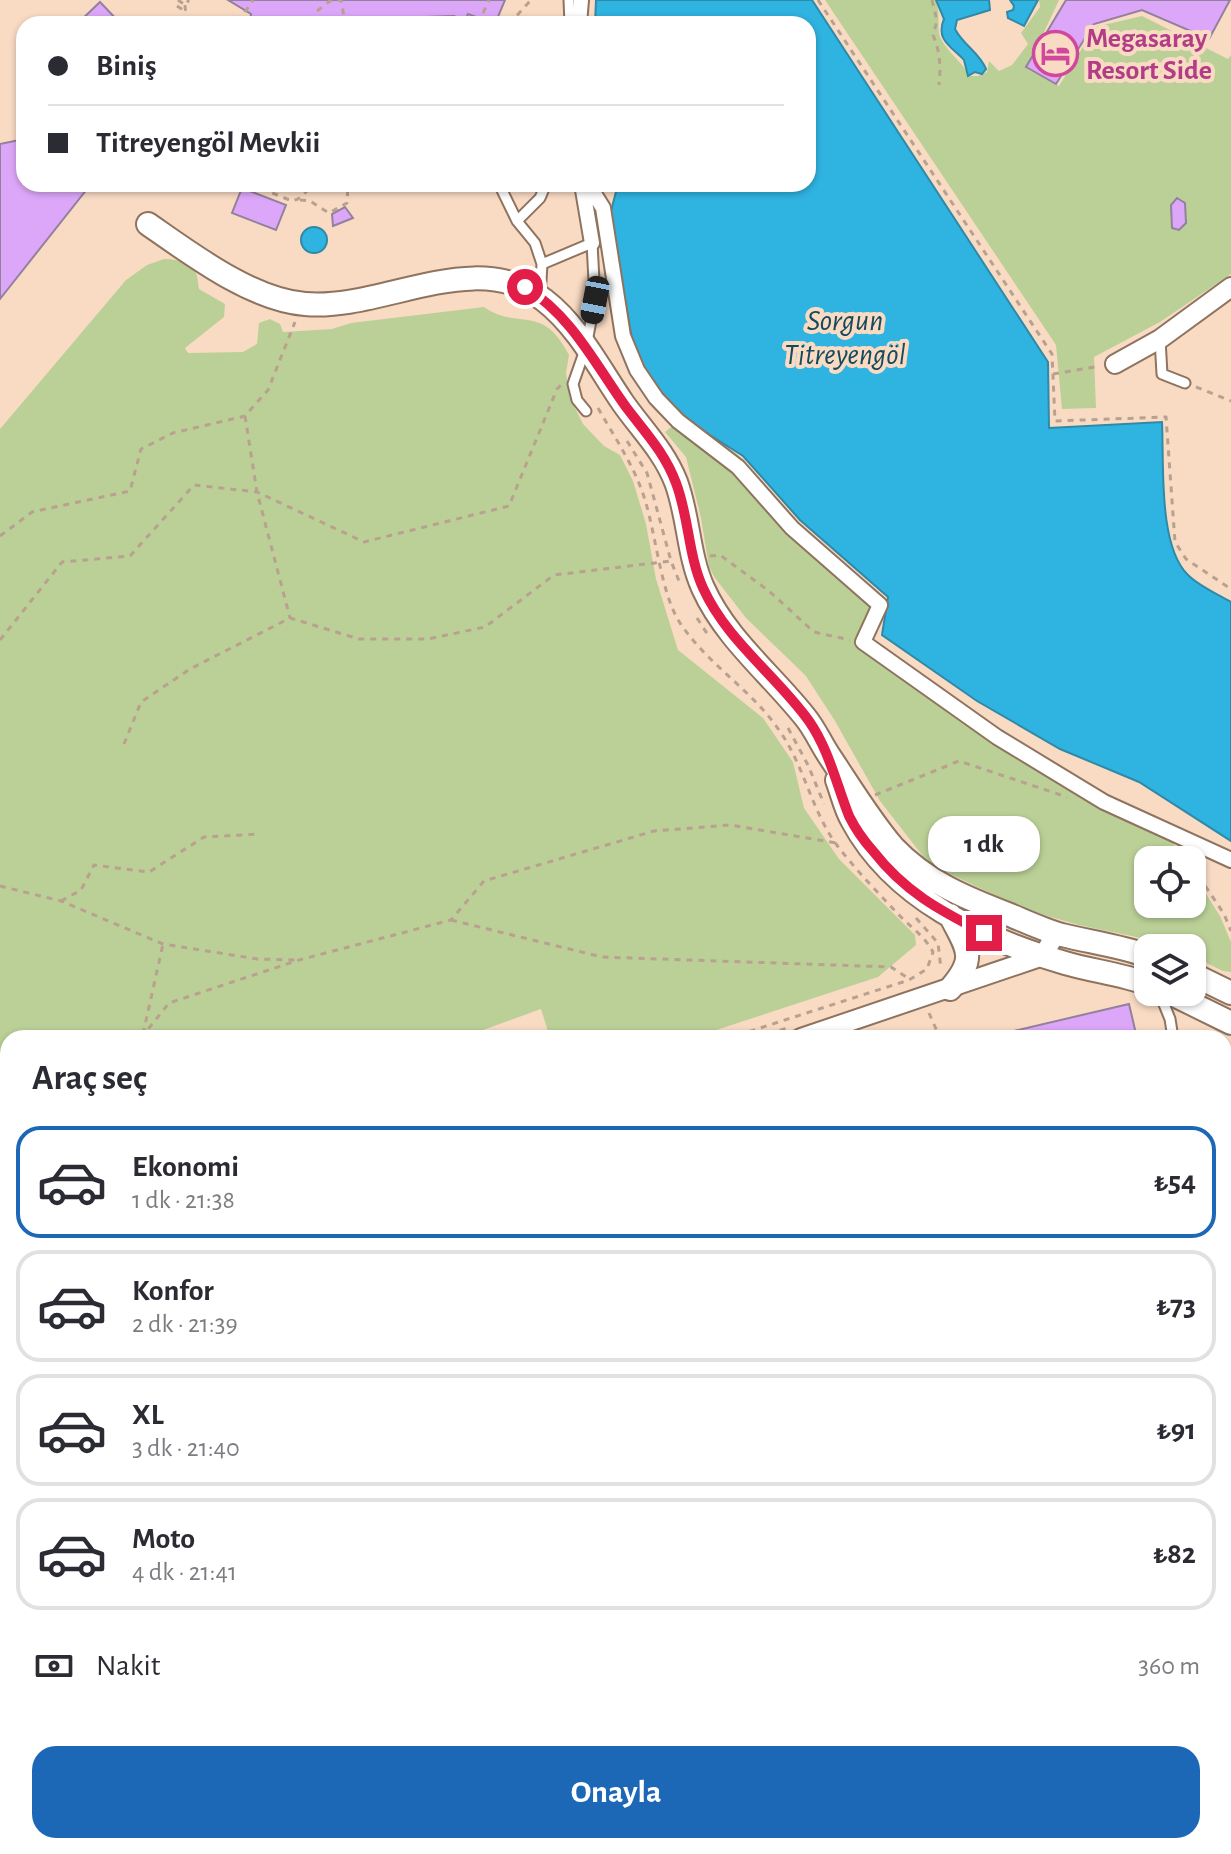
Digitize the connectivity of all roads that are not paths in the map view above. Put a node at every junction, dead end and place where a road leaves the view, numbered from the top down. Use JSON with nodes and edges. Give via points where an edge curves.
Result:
{"nodes":[{"id":1,"x":503,"y":192,"type":"edge"},
{"id":2,"x":543,"y":192,"type":"edge"},
{"id":3,"x":586,"y":192,"type":"edge"},
{"id":4,"x":591,"y":192,"type":"edge"},
{"id":5,"x":517,"y":221,"type":"junction"},
{"id":6,"x":148,"y":224,"type":"dead end"},
{"id":7,"x":592,"y":243,"type":"junction"},
{"id":8,"x":542,"y":264,"type":"junction"},
{"id":9,"x":1231,"y":287,"type":"edge"},
{"id":10,"x":540,"y":297,"type":"junction"},
{"id":11,"x":1160,"y":339,"type":"junction"},
{"id":12,"x":586,"y":347,"type":"junction"},
{"id":13,"x":1115,"y":364,"type":"road end"},
{"id":14,"x":1185,"y":383,"type":"road end"},
{"id":15,"x":586,"y":411,"type":"dead end"},
{"id":16,"x":829,"y":756,"type":"junction"},
{"id":17,"x":1231,"y":860,"type":"edge"},
{"id":18,"x":950,"y":915,"type":"junction"},
{"id":19,"x":1056,"y":933,"type":"junction"},
{"id":20,"x":1134,"y":952,"type":"edge"},
{"id":21,"x":1043,"y":956,"type":"junction"},
{"id":22,"x":1134,"y":980,"type":"edge"},
{"id":23,"x":1206,"y":981,"type":"edge"},
{"id":24,"x":950,"y":989,"type":"junction"},
{"id":25,"x":1231,"y":993,"type":"edge"},
{"id":26,"x":1165,"y":1006,"type":"edge"},
{"id":27,"x":1196,"y":1006,"type":"edge"},
{"id":28,"x":1231,"y":1023,"type":"edge"},
{"id":29,"x":825,"y":1030,"type":"edge"},
{"id":30,"x":1172,"y":1030,"type":"edge"}],
"edges":[{"from":1,"to":5,"type":"lane"},
{"from":2,"to":5,"type":"lane"},
{"from":3,"to":7,"type":"street"},
{"from":4,"to":17,"type":"street","via":[[603,208],[623,336],[637,370],[678,421],[738,467],[792,528],[880,605],[863,642],[997,737],[1104,802]]},
{"from":5,"to":8,"type":"lane","via":[[535,243]]},
{"from":6,"to":10,"type":"street","via":[[247,287],[301,304],[343,302],[473,277],[501,279]]},
{"from":7,"to":8,"type":"lane"},
{"from":7,"to":12,"type":"lane","via":[[595,300]]},
{"from":8,"to":10,"type":"lane"},
{"from":9,"to":11,"type":"street"},
{"from":10,"to":12,"type":"street"},
{"from":11,"to":13,"type":"street"},
{"from":11,"to":14,"type":"lane","via":[[1162,374]]},
{"from":12,"to":15,"type":"lane","via":[[573,384]]},
{"from":12,"to":16,"type":"street","via":[[663,454],[685,510],[693,558],[716,613],[801,711]]},
{"from":16,"to":18,"type":"street","via":[[850,818],[865,841],[908,888]]},
{"from":16,"to":19,"type":"street","via":[[892,845],[936,884]]},
{"from":18,"to":21,"type":"street"},
{"from":18,"to":24,"type":"street","via":[[968,957],[966,971]]},
{"from":19,"to":20,"type":"street"},
{"from":19,"to":21,"type":"street"},
{"from":21,"to":22,"type":"street"},
{"from":21,"to":24,"type":"street"},
{"from":23,"to":25,"type":"street"},
{"from":24,"to":29,"type":"street"},
{"from":26,"to":30,"type":"lane"},
{"from":27,"to":28,"type":"street"}]}
